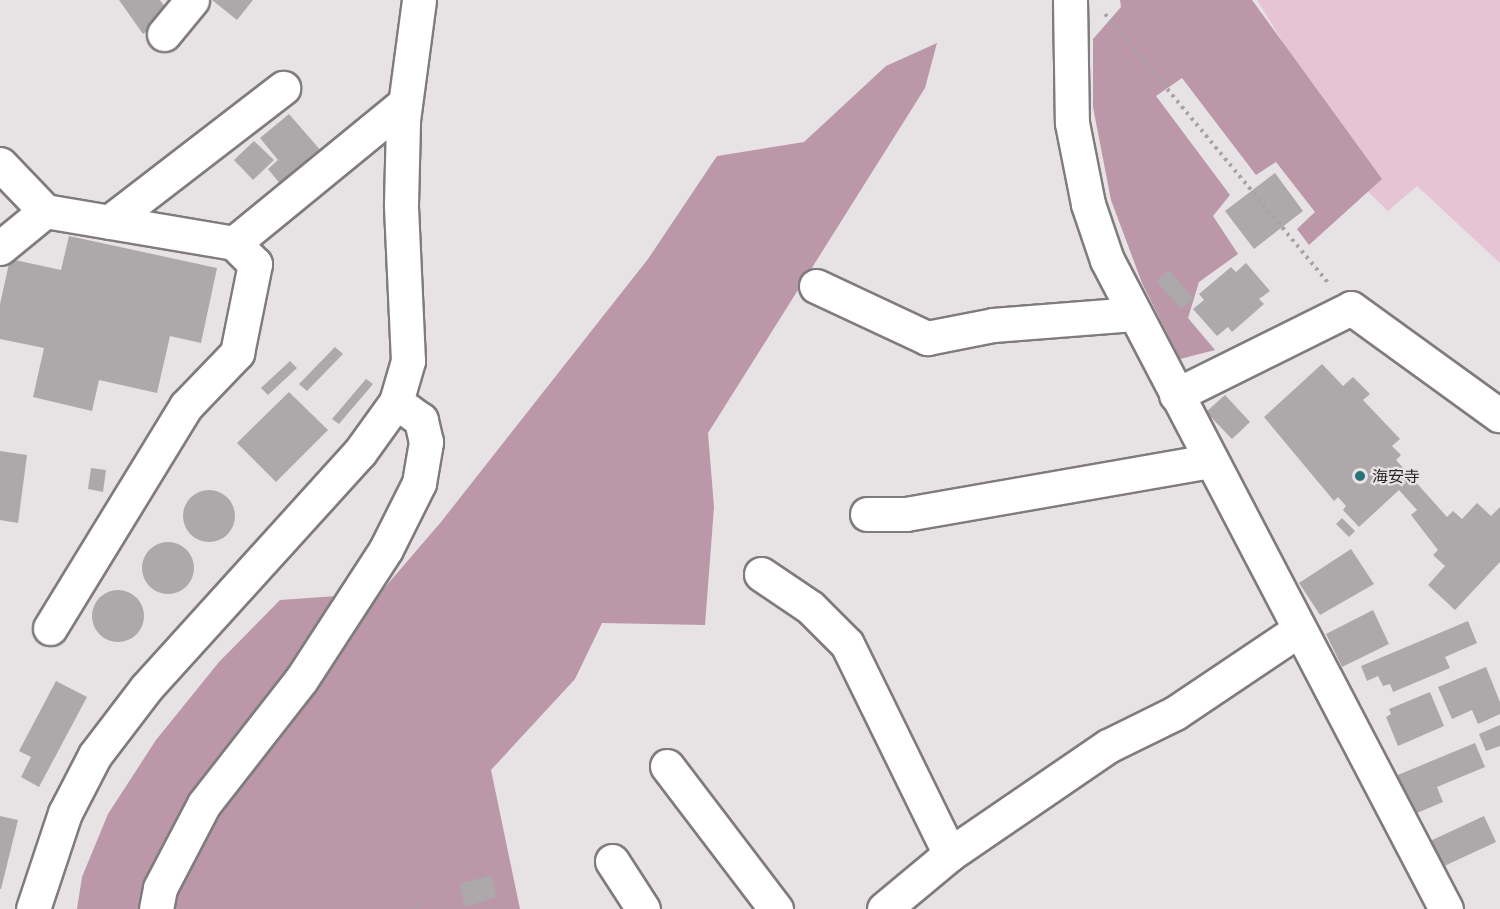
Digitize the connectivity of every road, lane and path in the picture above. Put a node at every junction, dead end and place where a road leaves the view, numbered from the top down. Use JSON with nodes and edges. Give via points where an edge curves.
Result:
{"nodes":[{"id":1,"x":192,"y":0,"type":"edge"},
{"id":2,"x":419,"y":0,"type":"edge"},
{"id":3,"x":1070,"y":2,"type":"edge"},
{"id":4,"x":164,"y":34,"type":"dead end"},
{"id":5,"x":283,"y":88,"type":"dead end"},
{"id":6,"x":405,"y":103,"type":"junction"},
{"id":7,"x":0,"y":164,"type":"edge"},
{"id":8,"x":45,"y":211,"type":"junction"},
{"id":9,"x":109,"y":222,"type":"junction"},
{"id":10,"x":234,"y":243,"type":"junction"},
{"id":11,"x":0,"y":248,"type":"edge"},
{"id":12,"x":816,"y":286,"type":"dead end"},
{"id":13,"x":1351,"y":308,"type":"junction"},
{"id":14,"x":1134,"y":314,"type":"junction"},
{"id":15,"x":1176,"y":395,"type":"junction"},
{"id":16,"x":396,"y":402,"type":"junction"},
{"id":17,"x":1499,"y":415,"type":"edge"},
{"id":18,"x":1210,"y":461,"type":"junction"},
{"id":19,"x":867,"y":514,"type":"dead end"},
{"id":20,"x":761,"y":574,"type":"dead end"},
{"id":21,"x":50,"y":628,"type":"dead end"},
{"id":22,"x":1298,"y":631,"type":"junction"},
{"id":23,"x":667,"y":766,"type":"dead end"},
{"id":24,"x":950,"y":854,"type":"junction"},
{"id":25,"x":612,"y":861,"type":"dead end"},
{"id":26,"x":423,"y":904,"type":"dead end"},
{"id":27,"x":33,"y":909,"type":"edge"},
{"id":28,"x":156,"y":909,"type":"edge"},
{"id":29,"x":410,"y":909,"type":"edge"},
{"id":30,"x":643,"y":909,"type":"edge"},
{"id":31,"x":776,"y":909,"type":"edge"},
{"id":32,"x":884,"y":909,"type":"edge"},
{"id":33,"x":1446,"y":909,"type":"edge"}],
"edges":[{"from":1,"to":4,"type":"street"},
{"from":2,"to":6,"type":"street"},
{"from":3,"to":13,"type":"path","via":[[1096,3],[1165,83],[1286,237]]},
{"from":3,"to":14,"type":"street","via":[[1072,123],[1088,204],[1107,260]]},
{"from":5,"to":9,"type":"street"},
{"from":6,"to":10,"type":"street"},
{"from":6,"to":16,"type":"street","via":[[401,204],[408,361]]},
{"from":7,"to":8,"type":"street"},
{"from":8,"to":9,"type":"street"},
{"from":8,"to":11,"type":"street"},
{"from":9,"to":10,"type":"street"},
{"from":10,"to":21,"type":"street","via":[[255,264],[237,353],[186,406]]},
{"from":12,"to":14,"type":"street","via":[[927,338],[993,325]]},
{"from":13,"to":15,"type":"street"},
{"from":13,"to":17,"type":"street"},
{"from":14,"to":15,"type":"street"},
{"from":15,"to":18,"type":"street"},
{"from":16,"to":27,"type":"street","via":[[360,452],[146,688],[95,755],[65,813]]},
{"from":16,"to":28,"type":"street","via":[[421,420],[426,442],[419,483],[387,549],[302,680],[204,804],[160,888]]},
{"from":18,"to":19,"type":"street","via":[[906,514]]},
{"from":18,"to":22,"type":"street"},
{"from":20,"to":24,"type":"street","via":[[810,607],[847,644]]},
{"from":22,"to":24,"type":"street","via":[[1175,713],[1108,746]]},
{"from":22,"to":33,"type":"street"},
{"from":23,"to":31,"type":"street"},
{"from":24,"to":32,"type":"street"},
{"from":25,"to":30,"type":"street"},
{"from":26,"to":29,"type":"path"}]}
